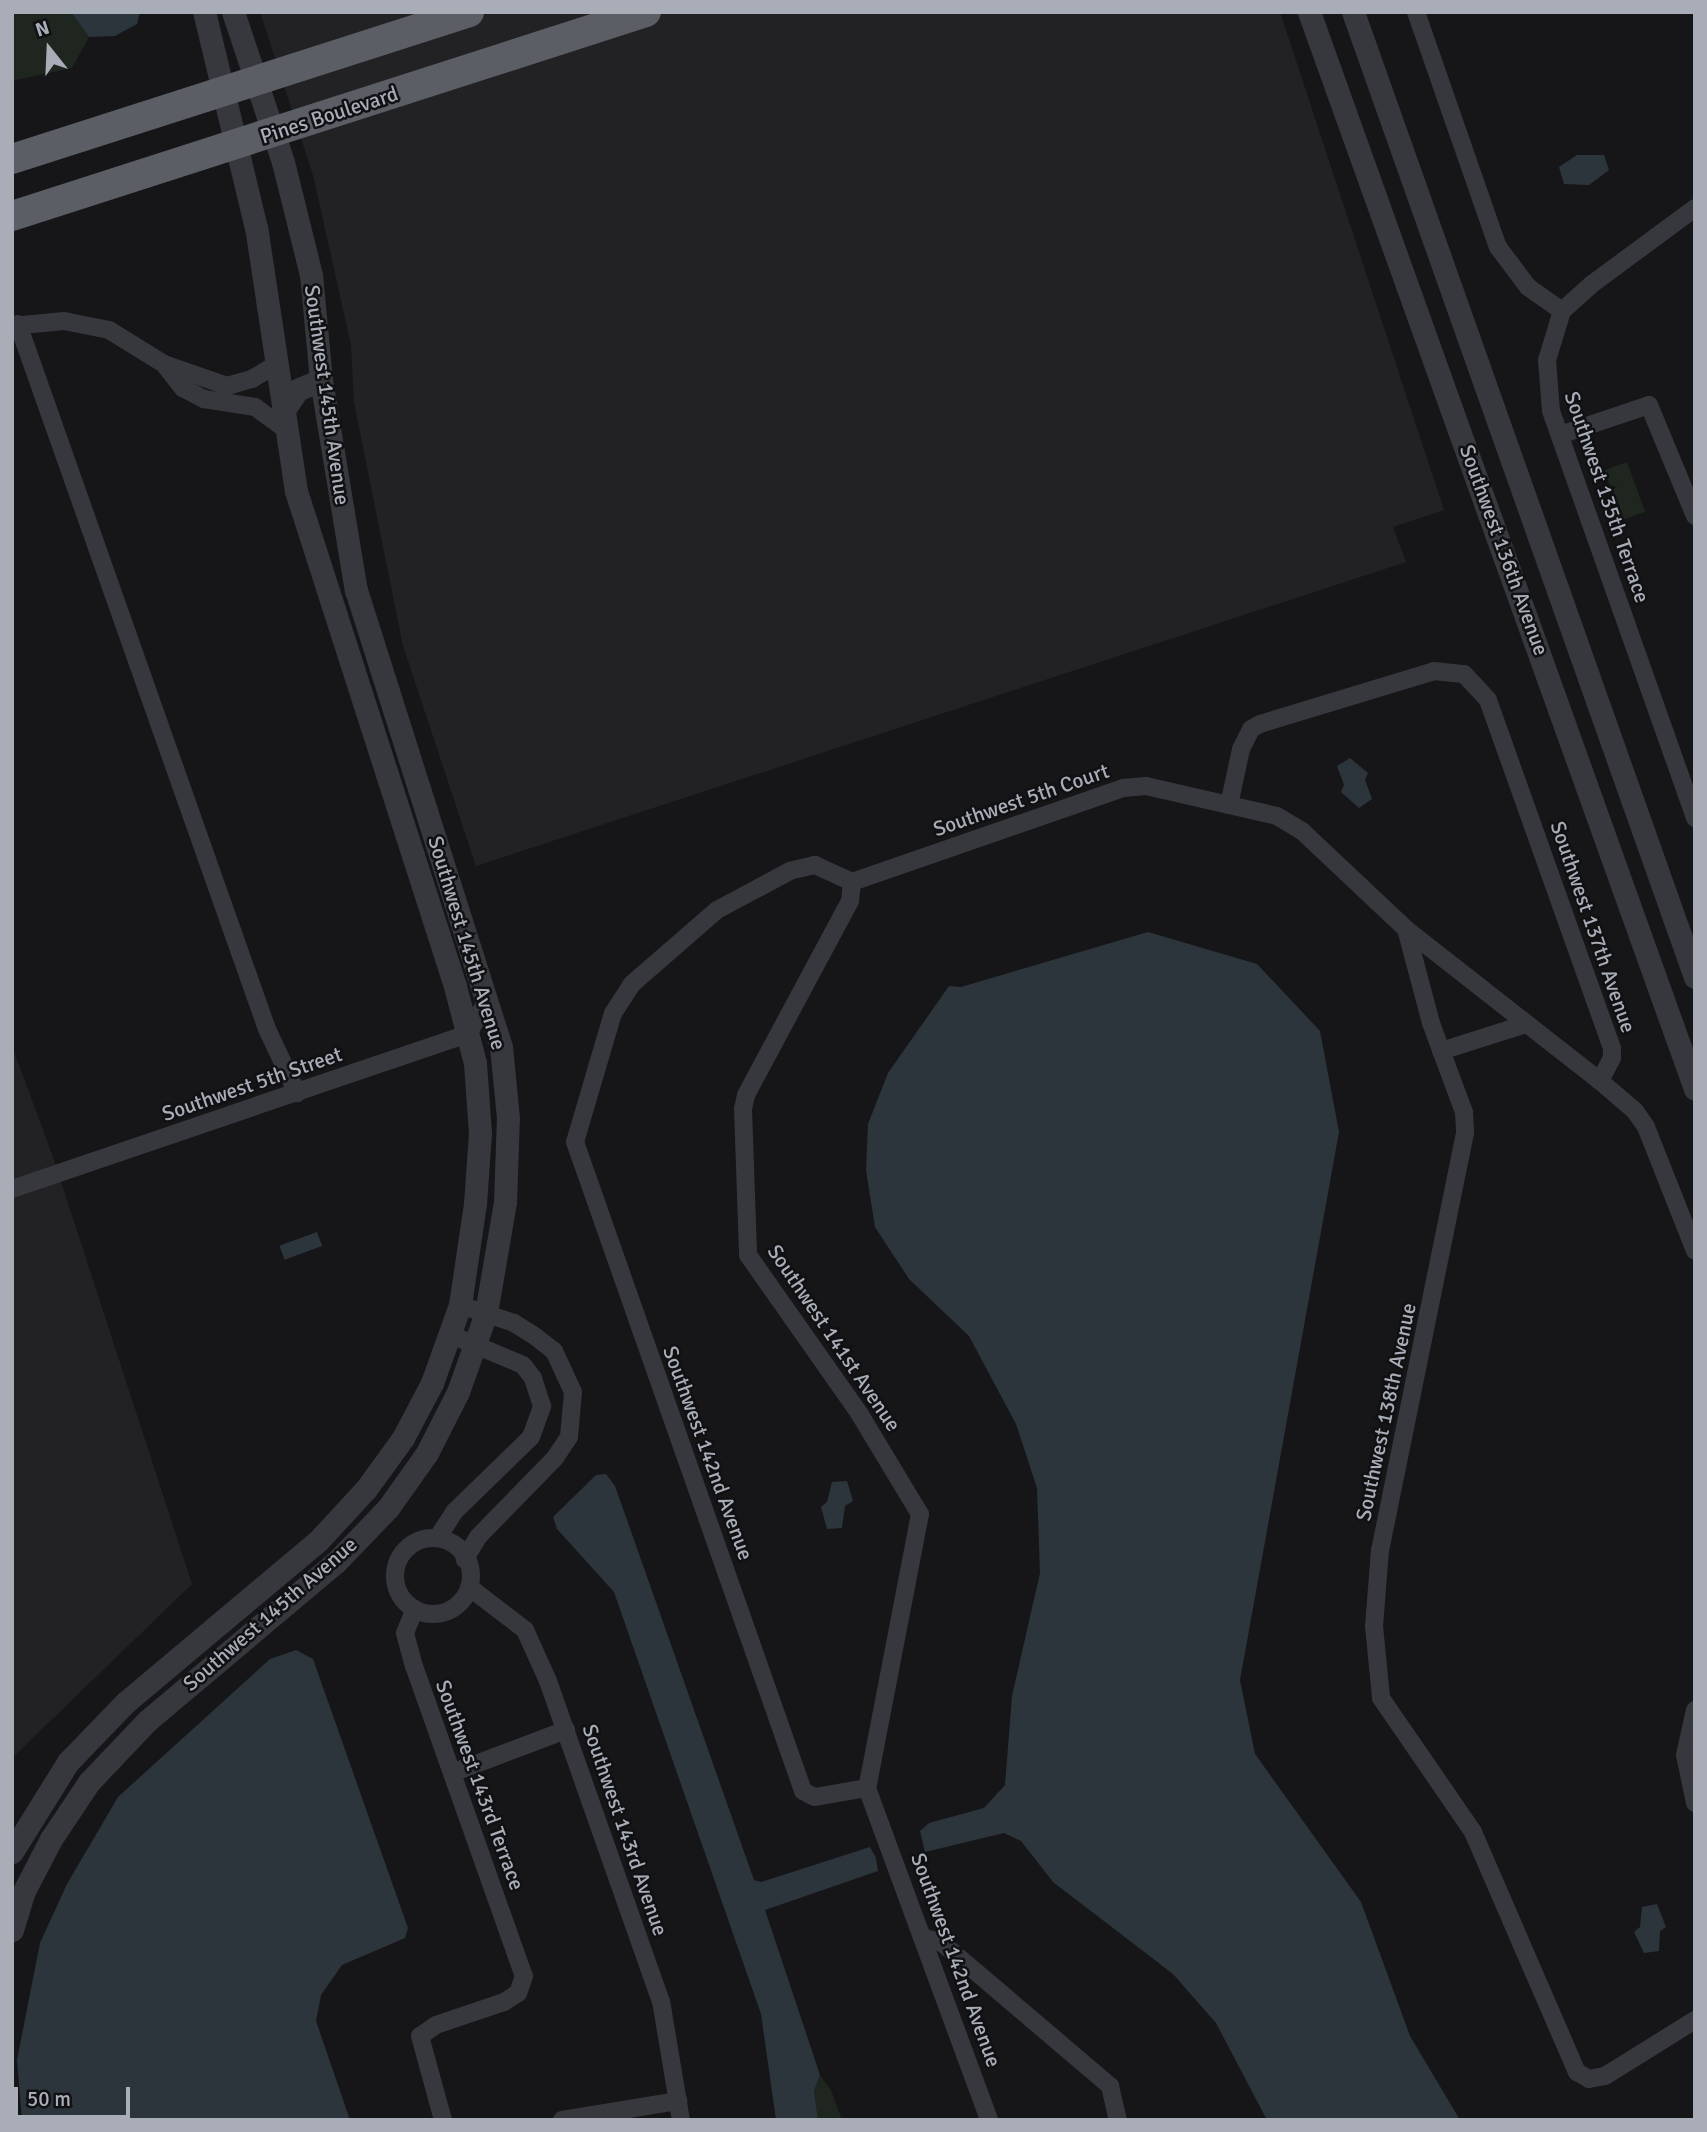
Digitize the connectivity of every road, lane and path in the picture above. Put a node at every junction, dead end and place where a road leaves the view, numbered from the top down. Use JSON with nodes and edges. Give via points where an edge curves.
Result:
{"nodes":[{"id":1,"x":204,"y":12,"type":"edge"},
{"id":2,"x":233,"y":12,"type":"edge"},
{"id":3,"x":469,"y":12,"type":"edge"},
{"id":4,"x":1309,"y":12,"type":"edge"},
{"id":5,"x":1353,"y":12,"type":"edge"},
{"id":6,"x":1416,"y":12,"type":"edge"},
{"id":7,"x":642,"y":13,"type":"edge"},
{"id":8,"x":256,"y":81,"type":"junction"},
{"id":9,"x":225,"y":91,"type":"junction"},
{"id":10,"x":273,"y":133,"type":"junction"},
{"id":11,"x":237,"y":145,"type":"junction"},
{"id":12,"x":12,"y":159,"type":"edge"},
{"id":13,"x":1695,"y":208,"type":"edge"},
{"id":14,"x":12,"y":216,"type":"edge"},
{"id":15,"x":1562,"y":311,"type":"junction"},
{"id":16,"x":15,"y":325,"type":"edge"},
{"id":17,"x":164,"y":364,"type":"junction"},
{"id":18,"x":277,"y":364,"type":"junction"},
{"id":19,"x":321,"y":380,"type":"junction"},
{"id":20,"x":285,"y":420,"type":"junction"},
{"id":21,"x":1560,"y":435,"type":"junction"},
{"id":22,"x":1695,"y":516,"type":"edge"},
{"id":23,"x":1229,"y":805,"type":"junction"},
{"id":24,"x":1695,"y":818,"type":"edge"},
{"id":25,"x":852,"y":882,"type":"junction"},
{"id":26,"x":1406,"y":929,"type":"junction"},
{"id":27,"x":1695,"y":977,"type":"edge"},
{"id":28,"x":488,"y":999,"type":"junction"},
{"id":29,"x":1526,"y":1024,"type":"junction"},
{"id":30,"x":468,"y":1034,"type":"junction"},
{"id":31,"x":1441,"y":1051,"type":"junction"},
{"id":32,"x":1600,"y":1081,"type":"junction"},
{"id":33,"x":1695,"y":1089,"type":"edge"},
{"id":34,"x":297,"y":1093,"type":"junction"},
{"id":35,"x":12,"y":1189,"type":"edge"},
{"id":36,"x":1695,"y":1251,"type":"edge"},
{"id":37,"x":460,"y":1305,"type":"junction"},
{"id":38,"x":486,"y":1313,"type":"junction"},
{"id":39,"x":449,"y":1334,"type":"junction"},
{"id":40,"x":475,"y":1342,"type":"junction"},
{"id":41,"x":438,"y":1537,"type":"junction"},
{"id":42,"x":466,"y":1559,"type":"junction"},
{"id":43,"x":469,"y":1587,"type":"junction"},
{"id":44,"x":415,"y":1609,"type":"junction"},
{"id":45,"x":1695,"y":1710,"type":"edge"},
{"id":46,"x":566,"y":1730,"type":"junction"},
{"id":47,"x":452,"y":1773,"type":"junction"},
{"id":48,"x":867,"y":1788,"type":"junction"},
{"id":49,"x":1695,"y":1803,"type":"edge"},
{"id":50,"x":12,"y":1852,"type":"edge"},
{"id":51,"x":18,"y":1891,"type":"edge"},
{"id":52,"x":12,"y":1930,"type":"edge"},
{"id":53,"x":925,"y":1938,"type":"junction"},
{"id":54,"x":1695,"y":2020,"type":"edge"},
{"id":55,"x":678,"y":2101,"type":"junction"},
{"id":56,"x":443,"y":2120,"type":"edge"},
{"id":57,"x":562,"y":2120,"type":"edge"},
{"id":58,"x":681,"y":2120,"type":"edge"},
{"id":59,"x":989,"y":2120,"type":"edge"},
{"id":60,"x":1118,"y":2120,"type":"edge"}],
"edges":[{"from":1,"to":9,"type":"street","name":"Southwest 145th Avenue"},
{"from":2,"to":8,"type":"street","name":"Southwest 145th Avenue"},
{"from":3,"to":8,"type":"highway"},
{"from":4,"to":33,"type":"street","name":"Southwest 136th Avenue"},
{"from":5,"to":27,"type":"street","name":"Southwest 136th Avenue"},
{"from":6,"to":15,"type":"street","via":[[1498,247],[1517,276]]},
{"from":7,"to":10,"type":"highway","name":"Pines Boulevard"},
{"from":8,"to":9,"type":"highway"},
{"from":8,"to":10,"type":"street","name":"Southwest 145th Avenue"},
{"from":9,"to":11,"type":"street","name":"Southwest 145th Avenue"},
{"from":9,"to":12,"type":"highway"},
{"from":10,"to":11,"type":"highway","name":"Pines Boulevard"},
{"from":10,"to":19,"type":"street","name":"Southwest 145th Avenue","via":[[311,275]]},
{"from":11,"to":14,"type":"highway","name":"Pines Boulevard"},
{"from":11,"to":18,"type":"street","name":"Southwest 145th Avenue","via":[[256,228]]},
{"from":13,"to":15,"type":"street"},
{"from":15,"to":21,"type":"street","name":"Southwest 135th Terrace","via":[[1551,337],[1546,377]]},
{"from":16,"to":17,"type":"street","via":[[64,321],[109,330]]},
{"from":16,"to":34,"type":"street","via":[[267,1029]]},
{"from":17,"to":18,"type":"street","via":[[227,386],[252,379]]},
{"from":17,"to":20,"type":"street","via":[[183,388],[204,399],[255,407]]},
{"from":18,"to":20,"type":"street","name":"Southwest 145th Avenue"},
{"from":19,"to":20,"type":"street","via":[[297,390]]},
{"from":19,"to":28,"type":"street","name":"Southwest 145th Avenue","via":[[356,591]]},
{"from":20,"to":30,"type":"street","name":"Southwest 145th Avenue","via":[[296,491]]},
{"from":21,"to":22,"type":"street","via":[[1649,405]]},
{"from":21,"to":24,"type":"street","name":"Southwest 135th Terrace"},
{"from":23,"to":25,"type":"street","name":"Southwest 5th Court","via":[[1146,786],[1124,788]]},
{"from":23,"to":26,"type":"street","via":[[1277,816],[1302,831]]},
{"from":23,"to":32,"type":"street","name":"Southwest 137th Avenue","via":[[1241,749],[1251,729],[1434,671],[1464,674],[1488,700],[1612,1049],[1612,1059]]},
{"from":25,"to":48,"type":"street","name":"Southwest 141st Avenue","via":[[850,901],[746,1095],[743,1110],[748,1255],[859,1413],[920,1514]]},
{"from":25,"to":48,"type":"street","name":"Southwest 142nd Avenue","via":[[816,865],[790,872],[716,910],[632,984],[613,1013],[575,1142],[803,1791],[816,1797]]},
{"from":26,"to":29,"type":"street"},
{"from":26,"to":31,"type":"street","name":"Southwest 138th Avenue"},
{"from":28,"to":30,"type":"street"},
{"from":28,"to":38,"type":"street","name":"Southwest 145th Avenue","via":[[501,1047],[508,1118],[505,1202]]},
{"from":29,"to":31,"type":"street"},
{"from":29,"to":32,"type":"street"},
{"from":30,"to":34,"type":"street","name":"Southwest 5th Street"},
{"from":30,"to":37,"type":"street","name":"Southwest 145th Avenue","via":[[478,1086],[480,1133]]},
{"from":31,"to":54,"type":"street","name":"Southwest 138th Avenue","via":[[1464,1112],[1465,1133],[1380,1550],[1374,1626],[1381,1698],[1473,1832],[1577,2073],[1589,2079],[1605,2076]]},
{"from":32,"to":36,"type":"street","via":[[1635,1111],[1646,1127]]},
{"from":34,"to":35,"type":"street","name":"Southwest 5th Street"},
{"from":37,"to":38,"type":"street"},
{"from":37,"to":39,"type":"street","name":"Southwest 145th Avenue"},
{"from":38,"to":40,"type":"street","name":"Southwest 145th Avenue"},
{"from":38,"to":42,"type":"street","via":[[514,1323],[554,1351],[573,1392],[573,1412],[569,1437],[555,1458],[478,1537]]},
{"from":39,"to":40,"type":"street"},
{"from":39,"to":50,"type":"street","name":"Southwest 145th Avenue","via":[[432,1383],[402,1438],[366,1489],[318,1541],[126,1702],[68,1762]]},
{"from":40,"to":41,"type":"street","via":[[523,1365],[533,1378],[542,1406],[539,1423],[531,1437],[454,1512]]},
{"from":40,"to":51,"type":"street","name":"Southwest 145th Avenue","via":[[458,1392],[427,1453],[388,1508],[336,1562],[147,1721],[89,1782]]},
{"from":41,"to":42,"type":"street","via":[[449,1541]]},
{"from":41,"to":44,"type":"street","via":[[411,1543],[400,1558],[399,1589]]},
{"from":42,"to":43,"type":"street"},
{"from":43,"to":44,"type":"street","via":[[453,1610],[440,1615]]},
{"from":43,"to":46,"type":"street","name":"Southwest 143rd Avenue","via":[[525,1630]]},
{"from":44,"to":47,"type":"street","name":"Southwest 143rd Terrace","via":[[405,1633]]},
{"from":45,"to":49,"type":"street","via":[[1685,1755]]},
{"from":46,"to":47,"type":"street"},
{"from":46,"to":55,"type":"street","name":"Southwest 143rd Avenue","via":[[661,2001]]},
{"from":47,"to":56,"type":"street","name":"Southwest 143rd Terrace","via":[[524,1976],[518,1993],[504,2002],[422,2033],[421,2047]]},
{"from":48,"to":53,"type":"street","name":"Southwest 142nd Avenue"},
{"from":51,"to":52,"type":"street","name":"Southwest 145th Avenue"},
{"from":53,"to":59,"type":"street","name":"Southwest 142nd Avenue"},
{"from":53,"to":60,"type":"street","via":[[942,1942],[1110,2086]]},
{"from":55,"to":57,"type":"street"},
{"from":55,"to":58,"type":"street","name":"Southwest 143rd Avenue"}]}
